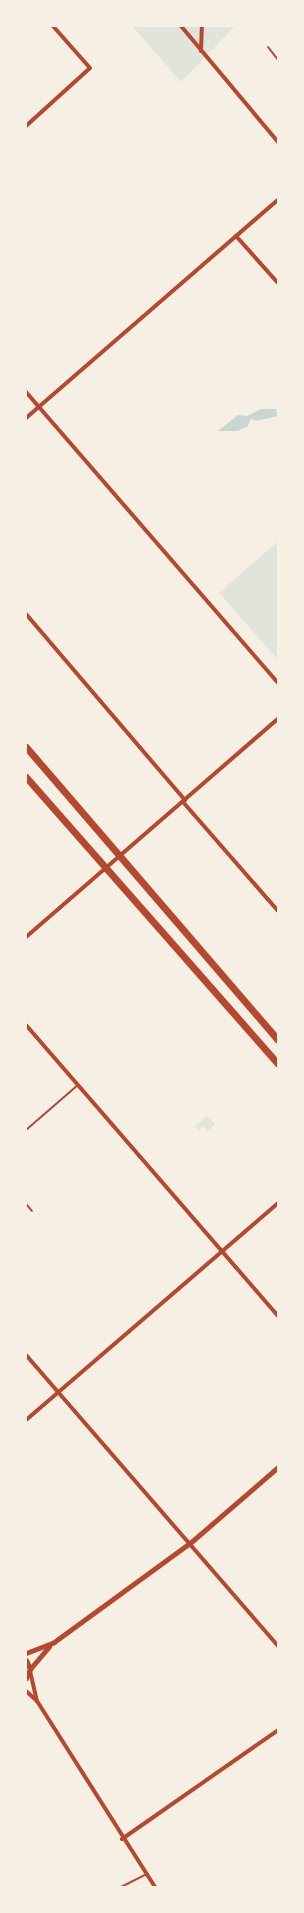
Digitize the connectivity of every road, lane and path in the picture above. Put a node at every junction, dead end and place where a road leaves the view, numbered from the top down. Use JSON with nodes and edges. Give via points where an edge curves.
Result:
{"nodes":[{"id":1,"x":53,"y":26,"type":"edge"},
{"id":2,"x":181,"y":26,"type":"edge"},
{"id":3,"x":202,"y":26,"type":"edge"},
{"id":4,"x":268,"y":48,"type":"dead end"},
{"id":5,"x":201,"y":51,"type":"junction"},
{"id":6,"x":278,"y":60,"type":"edge"},
{"id":7,"x":26,"y":126,"type":"edge"},
{"id":8,"x":278,"y":142,"type":"edge"},
{"id":9,"x":278,"y":200,"type":"edge"},
{"id":10,"x":236,"y":236,"type":"junction"},
{"id":11,"x":278,"y":284,"type":"edge"},
{"id":12,"x":26,"y":392,"type":"edge"},
{"id":13,"x":39,"y":407,"type":"junction"},
{"id":14,"x":26,"y":418,"type":"edge"},
{"id":15,"x":26,"y":614,"type":"edge"},
{"id":16,"x":278,"y":683,"type":"edge"},
{"id":17,"x":278,"y":719,"type":"edge"},
{"id":18,"x":26,"y":747,"type":"edge"},
{"id":19,"x":26,"y":777,"type":"edge"},
{"id":20,"x":184,"y":801,"type":"junction"},
{"id":21,"x":120,"y":856,"type":"junction"},
{"id":22,"x":105,"y":869,"type":"junction"},
{"id":23,"x":278,"y":912,"type":"edge"},
{"id":24,"x":26,"y":936,"type":"edge"},
{"id":25,"x":26,"y":1025,"type":"edge"},
{"id":26,"x":278,"y":1040,"type":"edge"},
{"id":27,"x":278,"y":1064,"type":"edge"},
{"id":28,"x":78,"y":1085,"type":"junction"},
{"id":29,"x":26,"y":1130,"type":"edge"},
{"id":30,"x":278,"y":1203,"type":"edge"},
{"id":31,"x":26,"y":1204,"type":"edge"},
{"id":32,"x":32,"y":1211,"type":"dead end"},
{"id":33,"x":222,"y":1252,"type":"junction"},
{"id":34,"x":278,"y":1316,"type":"edge"},
{"id":35,"x":26,"y":1355,"type":"edge"},
{"id":36,"x":59,"y":1392,"type":"junction"},
{"id":37,"x":26,"y":1420,"type":"edge"},
{"id":38,"x":278,"y":1467,"type":"edge"},
{"id":39,"x":190,"y":1543,"type":"junction"},
{"id":40,"x":54,"y":1642,"type":"junction"},
{"id":41,"x":278,"y":1646,"type":"edge"},
{"id":42,"x":26,"y":1653,"type":"edge"},
{"id":43,"x":26,"y":1660,"type":"edge"},
{"id":44,"x":30,"y":1670,"type":"junction"},
{"id":45,"x":26,"y":1678,"type":"edge"},
{"id":46,"x":26,"y":1691,"type":"edge"},
{"id":47,"x":37,"y":1701,"type":"junction"},
{"id":48,"x":278,"y":1730,"type":"edge"},
{"id":49,"x":122,"y":1839,"type":"junction"},
{"id":50,"x":146,"y":1874,"type":"junction"},
{"id":51,"x":121,"y":1887,"type":"edge"},
{"id":52,"x":155,"y":1887,"type":"edge"}],
"edges":[{"from":1,"to":7,"type":"street","via":[[90,68]]},
{"from":2,"to":5,"type":"street"},
{"from":3,"to":5,"type":"street"},
{"from":4,"to":6,"type":"lane"},
{"from":5,"to":8,"type":"street"},
{"from":9,"to":10,"type":"street"},
{"from":10,"to":11,"type":"street"},
{"from":10,"to":13,"type":"street"},
{"from":12,"to":13,"type":"street"},
{"from":13,"to":14,"type":"street"},
{"from":13,"to":16,"type":"street"},
{"from":15,"to":20,"type":"street"},
{"from":17,"to":20,"type":"street"},
{"from":18,"to":21,"type":"highway"},
{"from":19,"to":22,"type":"highway"},
{"from":20,"to":21,"type":"street"},
{"from":20,"to":23,"type":"street"},
{"from":21,"to":22,"type":"street"},
{"from":21,"to":26,"type":"highway"},
{"from":22,"to":24,"type":"street"},
{"from":22,"to":27,"type":"highway"},
{"from":25,"to":28,"type":"street"},
{"from":28,"to":29,"type":"lane"},
{"from":28,"to":33,"type":"street"},
{"from":30,"to":33,"type":"street"},
{"from":31,"to":32,"type":"lane"},
{"from":33,"to":34,"type":"street"},
{"from":33,"to":36,"type":"street"},
{"from":35,"to":36,"type":"street"},
{"from":36,"to":37,"type":"street"},
{"from":36,"to":39,"type":"street"},
{"from":38,"to":39,"type":"street"},
{"from":39,"to":40,"type":"street"},
{"from":39,"to":41,"type":"street"},
{"from":40,"to":42,"type":"street"},
{"from":40,"to":44,"type":"street"},
{"from":43,"to":44,"type":"street"},
{"from":44,"to":45,"type":"street"},
{"from":44,"to":47,"type":"street"},
{"from":46,"to":47,"type":"street"},
{"from":47,"to":49,"type":"street"},
{"from":48,"to":49,"type":"street"},
{"from":49,"to":50,"type":"street"},
{"from":50,"to":51,"type":"lane"},
{"from":50,"to":52,"type":"street"}]}
